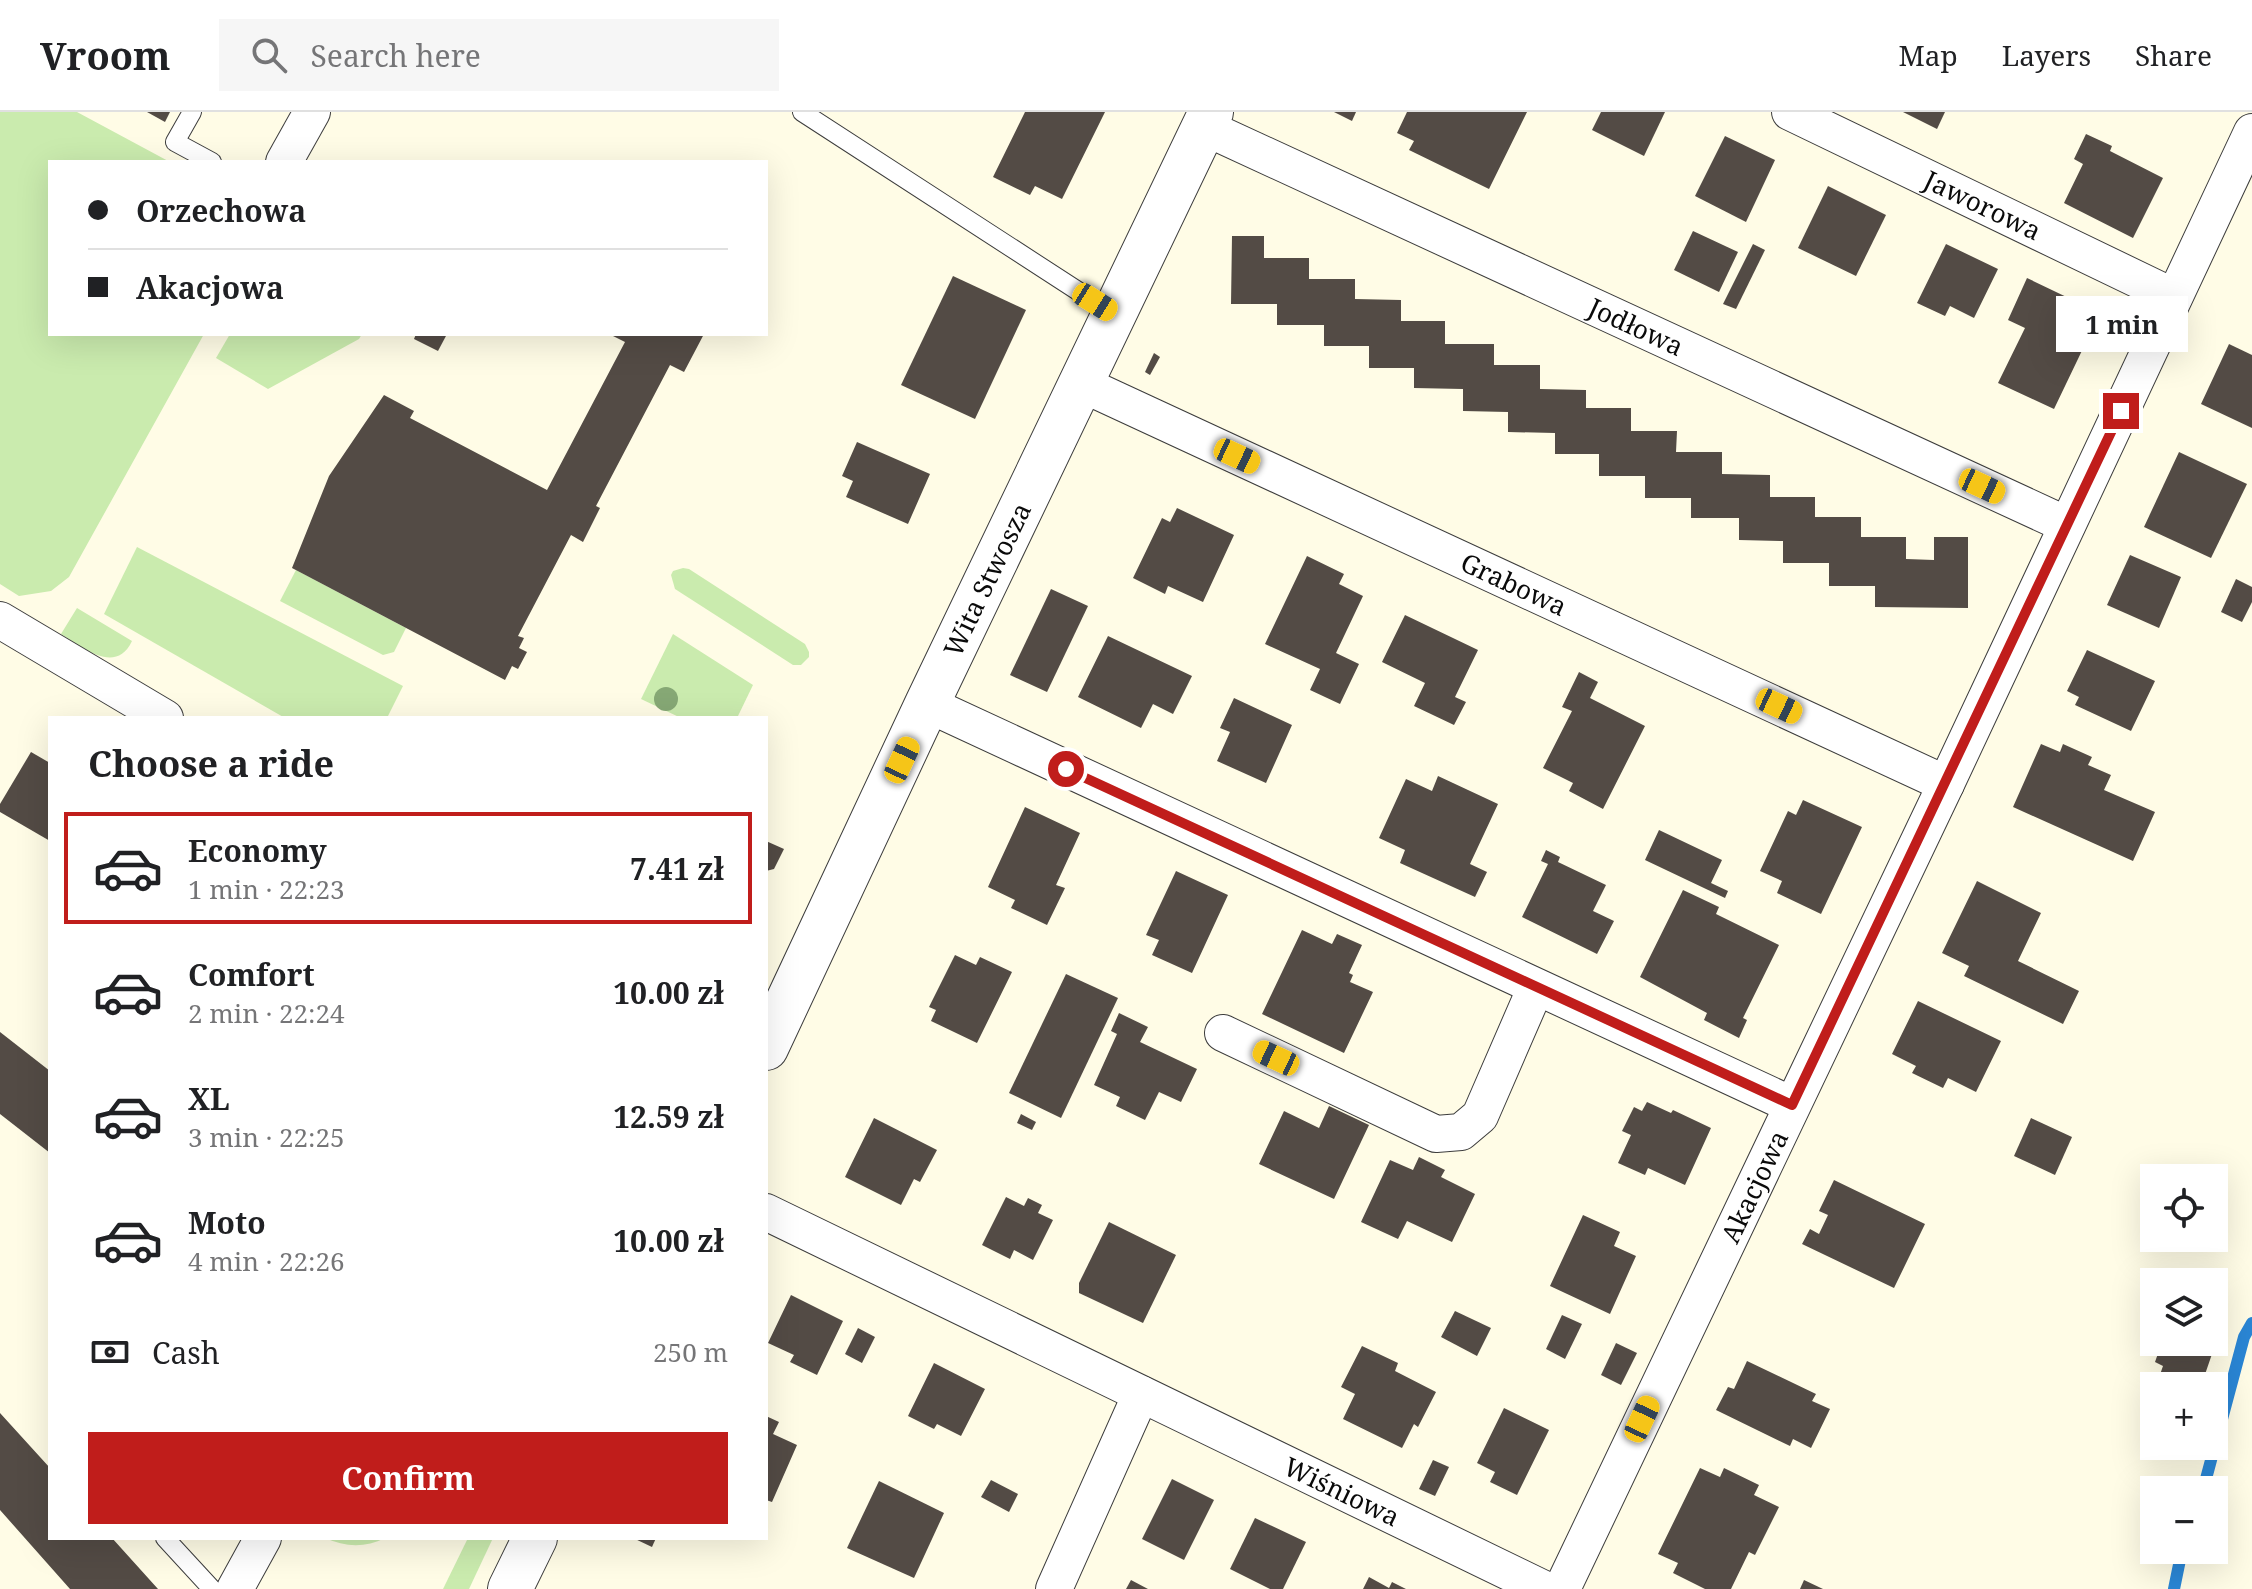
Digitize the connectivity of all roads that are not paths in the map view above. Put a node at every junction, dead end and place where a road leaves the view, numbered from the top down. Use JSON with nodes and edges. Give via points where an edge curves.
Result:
{"nodes":[{"id":1,"x":192,"y":112,"type":"edge"},
{"id":2,"x":312,"y":112,"type":"edge"},
{"id":3,"x":802,"y":112,"type":"edge"},
{"id":4,"x":1790,"y":112,"type":"edge"},
{"id":5,"x":1208,"y":119,"type":"edge"},
{"id":6,"x":2252,"y":132,"type":"edge"},
{"id":7,"x":208,"y":160,"type":"edge"},
{"id":8,"x":285,"y":160,"type":"edge"},
{"id":9,"x":2174,"y":297,"type":"junction"},
{"id":10,"x":1115,"y":315,"type":"junction"},
{"id":11,"x":1082,"y":384,"type":"junction"},
{"id":12,"x":2067,"y":525,"type":"junction"},
{"id":13,"x":5,"y":636,"type":"edge"},
{"id":14,"x":927,"y":704,"type":"junction"},
{"id":15,"x":161,"y":716,"type":"edge"},
{"id":16,"x":1946,"y":784,"type":"junction"},
{"id":17,"x":1536,"y":987,"type":"junction"},
{"id":18,"x":1223,"y":1033,"type":"dead end"},
{"id":19,"x":768,"y":1044,"type":"edge"},
{"id":20,"x":1792,"y":1105,"type":"junction"},
{"id":21,"x":768,"y":1213,"type":"edge"},
{"id":22,"x":1141,"y":1394,"type":"junction"},
{"id":23,"x":167,"y":1540,"type":"edge"},
{"id":24,"x":262,"y":1540,"type":"edge"},
{"id":25,"x":534,"y":1540,"type":"edge"},
{"id":26,"x":212,"y":1589,"type":"edge"},
{"id":27,"x":235,"y":1589,"type":"edge"},
{"id":28,"x":510,"y":1589,"type":"edge"},
{"id":29,"x":1054,"y":1589,"type":"edge"},
{"id":30,"x":1544,"y":1589,"type":"edge"},
{"id":31,"x":1562,"y":1589,"type":"edge"}],
"edges":[{"from":1,"to":7,"type":"lane","via":[[175,142]]},
{"from":2,"to":8,"type":"street"},
{"from":3,"to":10,"type":"lane"},
{"from":4,"to":9,"type":"street","name":"Jaworowa"},
{"from":5,"to":10,"type":"street","name":"Wita Stwosza"},
{"from":5,"to":12,"type":"street","name":"Jodłowa"},
{"from":6,"to":9,"type":"street","name":"Akacjowa"},
{"from":9,"to":12,"type":"street","name":"Akacjowa"},
{"from":10,"to":11,"type":"street","name":"Wita Stwosza"},
{"from":11,"to":14,"type":"street","name":"Wita Stwosza"},
{"from":11,"to":16,"type":"street","name":"Grabowa"},
{"from":12,"to":16,"type":"street","name":"Akacjowa"},
{"from":13,"to":15,"type":"street"},
{"from":14,"to":17,"type":"street"},
{"from":14,"to":19,"type":"street","name":"Wita Stwosza"},
{"from":16,"to":20,"type":"street","name":"Akacjowa"},
{"from":17,"to":18,"type":"street","via":[[1480,1116],[1461,1132],[1436,1134]]},
{"from":17,"to":20,"type":"street"},
{"from":20,"to":31,"type":"street","name":"Akacjowa"},
{"from":21,"to":22,"type":"street","name":"Wiśniowa"},
{"from":22,"to":29,"type":"street"},
{"from":22,"to":30,"type":"street","name":"Wiśniowa"},
{"from":23,"to":26,"type":"lane"},
{"from":24,"to":27,"type":"street"},
{"from":25,"to":28,"type":"street"}]}
